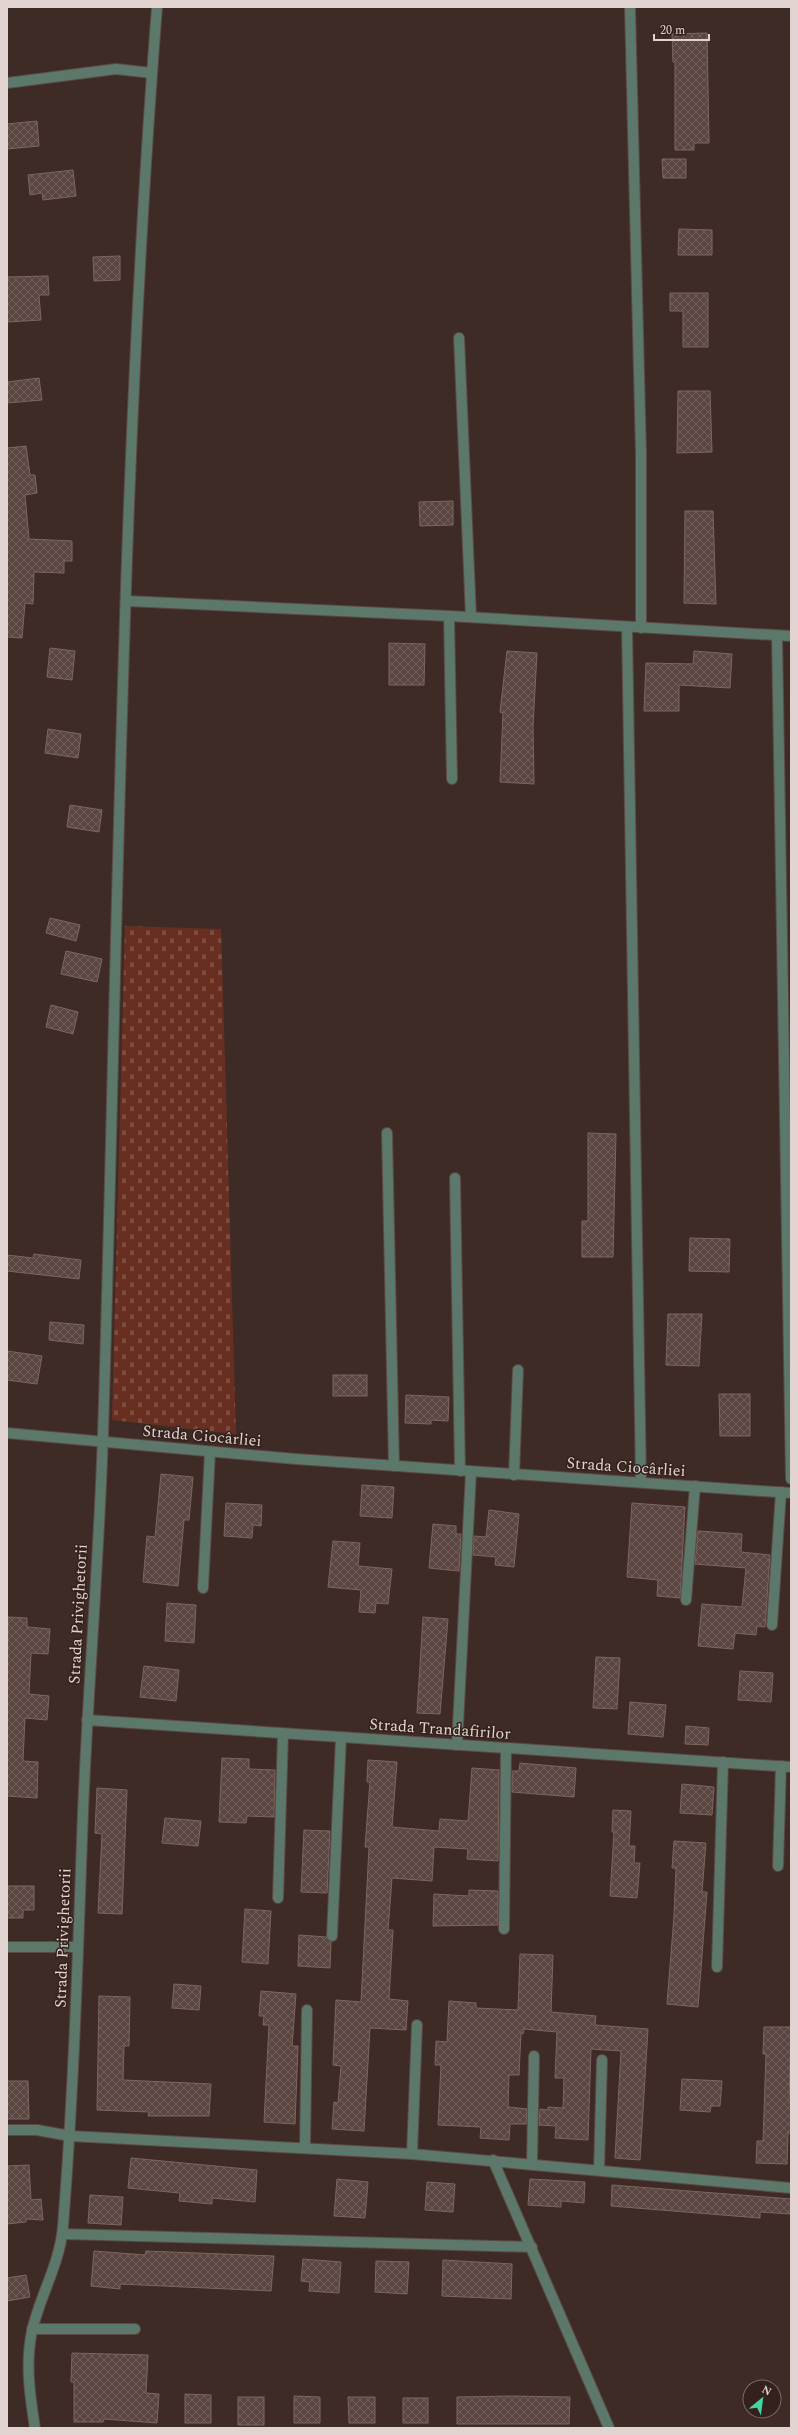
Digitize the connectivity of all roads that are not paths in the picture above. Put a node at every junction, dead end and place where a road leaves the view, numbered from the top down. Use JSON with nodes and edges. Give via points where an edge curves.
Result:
{"nodes":[{"id":1,"x":157,"y":7,"type":"edge"},
{"id":2,"x":630,"y":7,"type":"edge"},
{"id":3,"x":152,"y":73,"type":"junction"},
{"id":4,"x":7,"y":83,"type":"edge"},
{"id":5,"x":459,"y":338,"type":"dead end"},
{"id":6,"x":127,"y":601,"type":"junction"},
{"id":7,"x":449,"y":616,"type":"junction"},
{"id":8,"x":471,"y":617,"type":"junction"},
{"id":9,"x":627,"y":627,"type":"junction"},
{"id":10,"x":640,"y":628,"type":"junction"},
{"id":11,"x":777,"y":636,"type":"junction"},
{"id":12,"x":791,"y":636,"type":"edge"},
{"id":13,"x":452,"y":779,"type":"dead end"},
{"id":14,"x":387,"y":1133,"type":"dead end"},
{"id":15,"x":455,"y":1178,"type":"dead end"},
{"id":16,"x":518,"y":1370,"type":"dead end"},
{"id":17,"x":7,"y":1433,"type":"edge"},
{"id":18,"x":103,"y":1443,"type":"junction"},
{"id":19,"x":210,"y":1452,"type":"junction"},
{"id":20,"x":394,"y":1466,"type":"junction"},
{"id":21,"x":460,"y":1471,"type":"junction"},
{"id":22,"x":471,"y":1472,"type":"junction"},
{"id":23,"x":514,"y":1475,"type":"junction"},
{"id":24,"x":791,"y":1479,"type":"edge"},
{"id":25,"x":641,"y":1482,"type":"junction"},
{"id":26,"x":695,"y":1486,"type":"junction"},
{"id":27,"x":786,"y":1493,"type":"edge"},
{"id":28,"x":202,"y":1588,"type":"dead end"},
{"id":29,"x":686,"y":1600,"type":"dead end"},
{"id":30,"x":772,"y":1625,"type":"dead end"},
{"id":31,"x":87,"y":1720,"type":"junction"},
{"id":32,"x":283,"y":1734,"type":"junction"},
{"id":33,"x":341,"y":1738,"type":"junction"},
{"id":34,"x":457,"y":1745,"type":"junction"},
{"id":35,"x":506,"y":1748,"type":"junction"},
{"id":36,"x":723,"y":1762,"type":"junction"},
{"id":37,"x":786,"y":1766,"type":"edge"},
{"id":38,"x":778,"y":1866,"type":"dead end"},
{"id":39,"x":278,"y":1898,"type":"dead end"},
{"id":40,"x":504,"y":1929,"type":"dead end"},
{"id":41,"x":332,"y":1936,"type":"dead end"},
{"id":42,"x":7,"y":1947,"type":"edge"},
{"id":43,"x":78,"y":1947,"type":"junction"},
{"id":44,"x":717,"y":1967,"type":"dead end"},
{"id":45,"x":307,"y":2010,"type":"dead end"},
{"id":46,"x":417,"y":2025,"type":"dead end"},
{"id":47,"x":534,"y":2056,"type":"dead end"},
{"id":48,"x":602,"y":2060,"type":"dead end"},
{"id":49,"x":7,"y":2130,"type":"edge"},
{"id":50,"x":70,"y":2136,"type":"junction"},
{"id":51,"x":305,"y":2148,"type":"junction"},
{"id":52,"x":412,"y":2154,"type":"junction"},
{"id":53,"x":493,"y":2160,"type":"junction"},
{"id":54,"x":532,"y":2163,"type":"junction"},
{"id":55,"x":599,"y":2170,"type":"junction"},
{"id":56,"x":791,"y":2188,"type":"edge"},
{"id":57,"x":63,"y":2234,"type":"junction"},
{"id":58,"x":532,"y":2247,"type":"junction"},
{"id":59,"x":32,"y":2329,"type":"junction"},
{"id":60,"x":135,"y":2329,"type":"dead end"},
{"id":61,"x":35,"y":2428,"type":"edge"},
{"id":62,"x":609,"y":2428,"type":"edge"}],
"edges":[{"from":1,"to":3,"type":"street","name":"Strada Privighetorii"},
{"from":2,"to":10,"type":"street","via":[[642,455]]},
{"from":3,"to":4,"type":"street","via":[[116,69]]},
{"from":3,"to":6,"type":"street","name":"Strada Privighetorii","via":[[138,292]]},
{"from":5,"to":8,"type":"street"},
{"from":6,"to":7,"type":"street"},
{"from":6,"to":18,"type":"street","name":"Strada Privighetorii"},
{"from":7,"to":8,"type":"street"},
{"from":7,"to":13,"type":"street"},
{"from":8,"to":9,"type":"street"},
{"from":9,"to":10,"type":"street"},
{"from":9,"to":25,"type":"street"},
{"from":10,"to":11,"type":"street"},
{"from":11,"to":12,"type":"street"},
{"from":11,"to":24,"type":"street"},
{"from":14,"to":20,"type":"street"},
{"from":15,"to":21,"type":"street"},
{"from":16,"to":23,"type":"street"},
{"from":17,"to":18,"type":"street","name":"Strada Ciocârliei"},
{"from":18,"to":19,"type":"street","name":"Strada Ciocârliei"},
{"from":18,"to":31,"type":"street","name":"Strada Privighetorii"},
{"from":19,"to":20,"type":"street","name":"Strada Ciocârliei"},
{"from":19,"to":28,"type":"street"},
{"from":20,"to":21,"type":"street","name":"Strada Ciocârliei"},
{"from":21,"to":22,"type":"street","name":"Strada Ciocârliei"},
{"from":22,"to":23,"type":"street","name":"Strada Ciocârliei"},
{"from":22,"to":34,"type":"street"},
{"from":23,"to":25,"type":"street","name":"Strada Ciocârliei"},
{"from":25,"to":26,"type":"street","name":"Strada Ciocârliei"},
{"from":26,"to":27,"type":"street","name":"Strada Ciocârliei"},
{"from":26,"to":29,"type":"street"},
{"from":27,"to":30,"type":"street"},
{"from":31,"to":32,"type":"street","name":"Strada Trandafirilor"},
{"from":31,"to":43,"type":"street","name":"Strada Privighetorii"},
{"from":32,"to":33,"type":"street","name":"Strada Trandafirilor"},
{"from":32,"to":39,"type":"street"},
{"from":33,"to":34,"type":"street","name":"Strada Trandafirilor"},
{"from":33,"to":41,"type":"street"},
{"from":34,"to":35,"type":"street","name":"Strada Trandafirilor"},
{"from":35,"to":36,"type":"street","name":"Strada Trandafirilor"},
{"from":35,"to":40,"type":"street"},
{"from":36,"to":37,"type":"street","name":"Strada Trandafirilor"},
{"from":36,"to":44,"type":"street"},
{"from":37,"to":38,"type":"street"},
{"from":42,"to":43,"type":"street"},
{"from":43,"to":50,"type":"street","name":"Strada Privighetorii"},
{"from":45,"to":51,"type":"street"},
{"from":46,"to":52,"type":"street"},
{"from":47,"to":54,"type":"street"},
{"from":48,"to":55,"type":"street"},
{"from":49,"to":50,"type":"street","via":[[37,2130]]},
{"from":50,"to":51,"type":"street"},
{"from":50,"to":57,"type":"street","name":"Strada Privighetorii"},
{"from":51,"to":52,"type":"street"},
{"from":52,"to":53,"type":"street"},
{"from":53,"to":54,"type":"street"},
{"from":53,"to":58,"type":"street"},
{"from":54,"to":55,"type":"street"},
{"from":55,"to":56,"type":"street"},
{"from":57,"to":58,"type":"street"},
{"from":57,"to":59,"type":"street","name":"Strada Privighetorii","via":[[55,2267]]},
{"from":58,"to":62,"type":"street"},
{"from":59,"to":60,"type":"street"},
{"from":59,"to":61,"type":"street","name":"Strada Privighetorii","via":[[28,2382]]}]}
